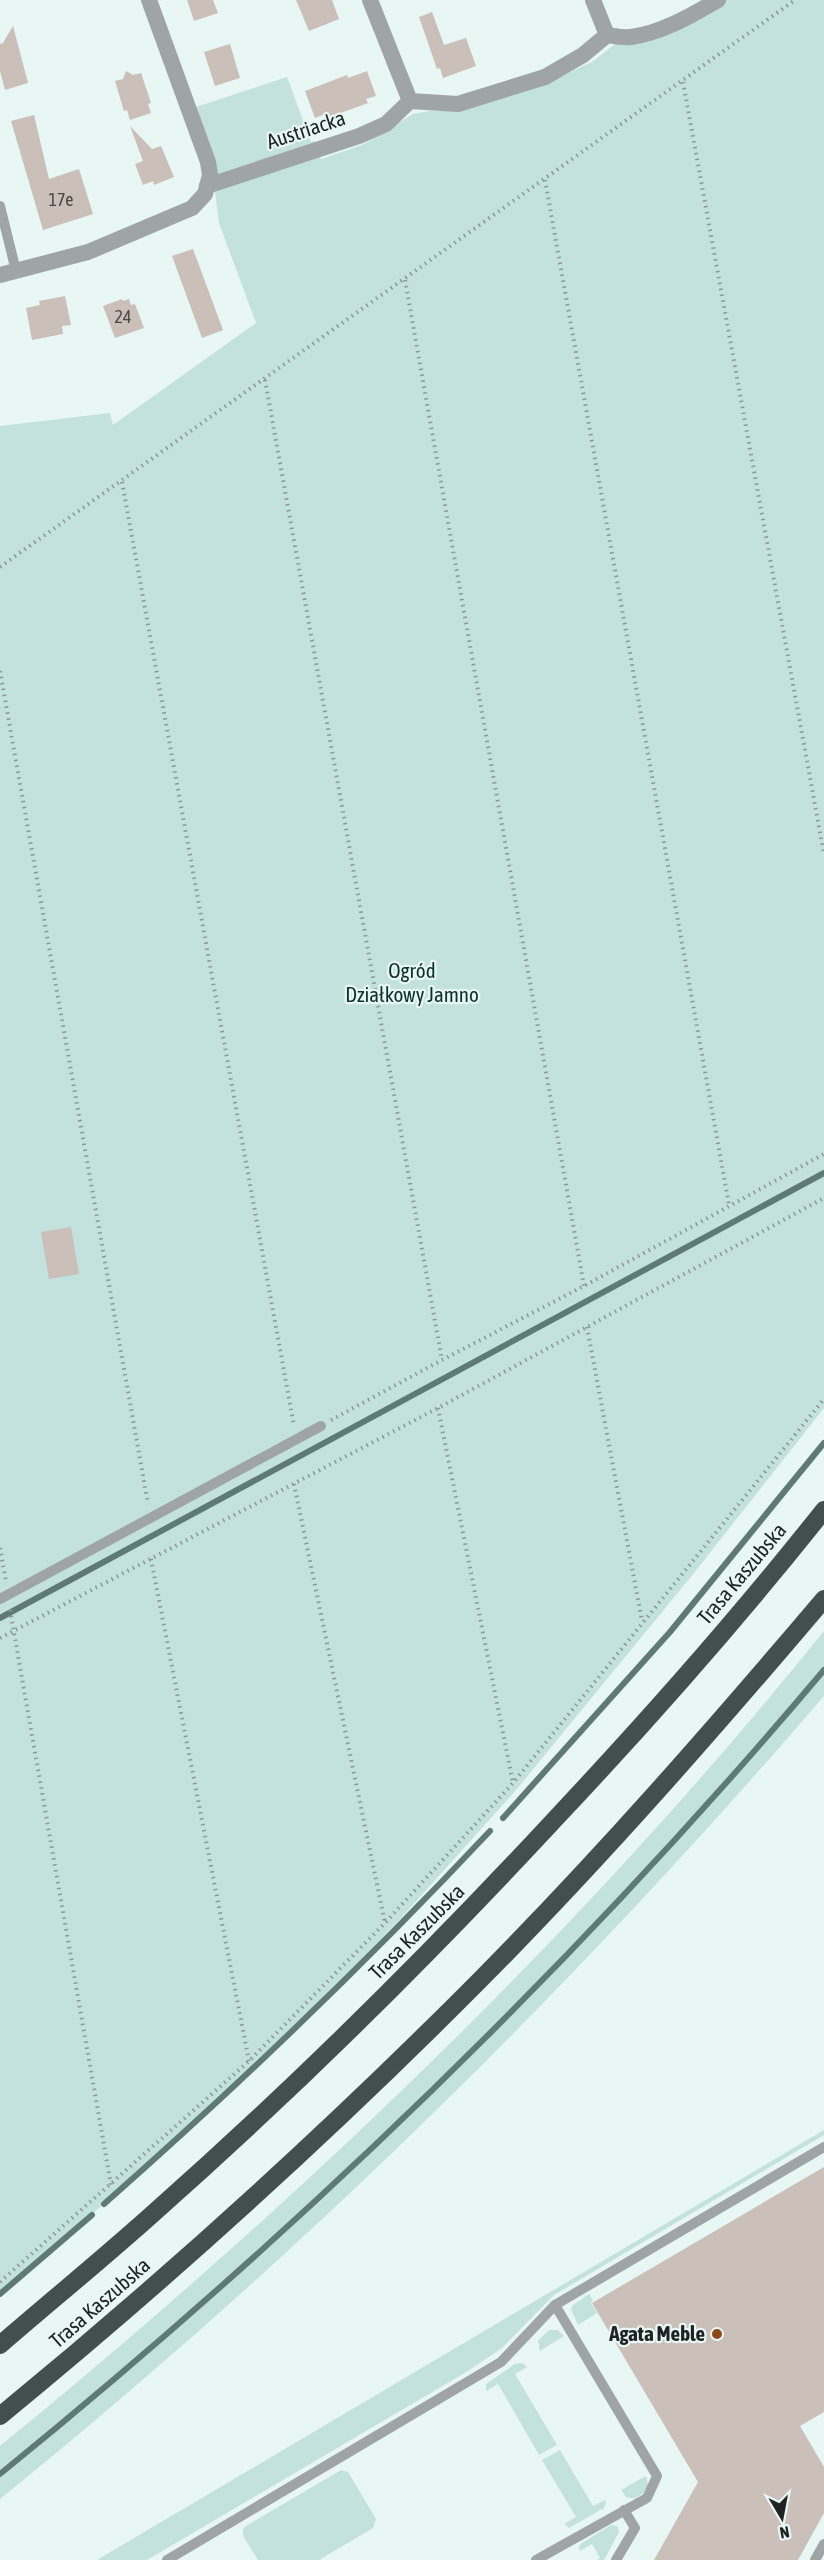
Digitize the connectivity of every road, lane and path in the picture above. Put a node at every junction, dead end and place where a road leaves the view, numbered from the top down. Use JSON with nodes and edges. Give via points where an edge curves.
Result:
{"nodes":[{"id":1,"x":149,"y":0,"type":"edge"},
{"id":2,"x":370,"y":0,"type":"edge"},
{"id":3,"x":593,"y":0,"type":"edge"},
{"id":4,"x":718,"y":0,"type":"edge"},
{"id":5,"x":795,"y":0,"type":"edge"},
{"id":6,"x":607,"y":35,"type":"junction"},
{"id":7,"x":683,"y":82,"type":"junction"},
{"id":8,"x":410,"y":101,"type":"junction"},
{"id":9,"x":545,"y":180,"type":"junction"},
{"id":10,"x":207,"y":186,"type":"junction"},
{"id":11,"x":0,"y":206,"type":"edge"},
{"id":12,"x":8,"y":273,"type":"edge"},
{"id":13,"x":405,"y":280,"type":"junction"},
{"id":14,"x":265,"y":380,"type":"junction"},
{"id":15,"x":122,"y":482,"type":"junction"},
{"id":16,"x":0,"y":567,"type":"edge"},
{"id":17,"x":0,"y":671,"type":"edge"},
{"id":18,"x":824,"y":854,"type":"edge"},
{"id":19,"x":824,"y":1154,"type":"edge"},
{"id":20,"x":824,"y":1198,"type":"edge"},
{"id":21,"x":729,"y":1205,"type":"junction"},
{"id":22,"x":584,"y":1286,"type":"junction"},
{"id":23,"x":587,"y":1327,"type":"junction"},
{"id":24,"x":442,"y":1360,"type":"junction"},
{"id":25,"x":824,"y":1399,"type":"edge"},
{"id":26,"x":438,"y":1408,"type":"junction"},
{"id":27,"x":321,"y":1426,"type":"joint"},
{"id":28,"x":296,"y":1438,"type":"junction"},
{"id":29,"x":294,"y":1484,"type":"junction"},
{"id":30,"x":824,"y":1510,"type":"edge"},
{"id":31,"x":150,"y":1517,"type":"junction"},
{"id":32,"x":151,"y":1559,"type":"junction"},
{"id":33,"x":0,"y":1599,"type":"edge"},
{"id":34,"x":824,"y":1599,"type":"edge"},
{"id":35,"x":642,"y":1621,"type":"junction"},
{"id":36,"x":14,"y":1631,"type":"junction"},
{"id":37,"x":0,"y":1638,"type":"edge"},
{"id":38,"x":513,"y":1783,"type":"junction"},
{"id":39,"x":385,"y":1923,"type":"junction"},
{"id":40,"x":249,"y":2061,"type":"junction"},
{"id":41,"x":824,"y":2147,"type":"edge"},
{"id":42,"x":111,"y":2186,"type":"junction"},
{"id":43,"x":0,"y":2282,"type":"edge"},
{"id":44,"x":555,"y":2305,"type":"junction"},
{"id":45,"x":0,"y":2344,"type":"edge"},
{"id":46,"x":0,"y":2416,"type":"edge"},
{"id":47,"x":624,"y":2510,"type":"junction"},
{"id":48,"x":824,"y":2544,"type":"edge"},
{"id":49,"x":167,"y":2560,"type":"edge"},
{"id":50,"x":536,"y":2560,"type":"edge"},
{"id":51,"x":615,"y":2560,"type":"edge"},
{"id":52,"x":815,"y":2560,"type":"edge"}],
"edges":[{"from":1,"to":10,"type":"street","via":[[208,162]]},
{"from":2,"to":8,"type":"street"},
{"from":3,"to":6,"type":"street"},
{"from":4,"to":6,"type":"street","via":[[657,30],[631,37]]},
{"from":5,"to":7,"type":"path"},
{"from":6,"to":8,"type":"street","via":[[584,55],[546,77],[458,104]]},
{"from":7,"to":9,"type":"path"},
{"from":7,"to":18,"type":"path"},
{"from":8,"to":10,"type":"street","name":"Austriacka","via":[[386,124],[359,136]]},
{"from":9,"to":13,"type":"path"},
{"from":9,"to":21,"type":"path"},
{"from":10,"to":12,"type":"street","via":[[192,208],[88,252]]},
{"from":11,"to":12,"type":"lane"},
{"from":13,"to":14,"type":"path"},
{"from":13,"to":22,"type":"path"},
{"from":14,"to":15,"type":"path"},
{"from":14,"to":24,"type":"path"},
{"from":15,"to":16,"type":"path"},
{"from":15,"to":28,"type":"path"},
{"from":17,"to":31,"type":"path"},
{"from":19,"to":21,"type":"path"},
{"from":20,"to":23,"type":"path"},
{"from":21,"to":22,"type":"path"},
{"from":22,"to":24,"type":"path"},
{"from":23,"to":26,"type":"path"},
{"from":23,"to":35,"type":"path"},
{"from":24,"to":27,"type":"path"},
{"from":25,"to":35,"type":"path"},
{"from":26,"to":29,"type":"path"},
{"from":26,"to":38,"type":"path"},
{"from":27,"to":28,"type":"lane"},
{"from":28,"to":31,"type":"lane"},
{"from":29,"to":32,"type":"path"},
{"from":29,"to":39,"type":"path"},
{"from":30,"to":45,"type":"highway","name":"Trasa Kaszubska","via":[[638,1729],[436,1946],[200,2171]]},
{"from":31,"to":33,"type":"lane"},
{"from":32,"to":36,"type":"path"},
{"from":32,"to":40,"type":"path"},
{"from":34,"to":46,"type":"highway","name":"Trasa Kaszubska","via":[[611,1842],[481,1979],[299,2157],[144,2296]]},
{"from":35,"to":38,"type":"path"},
{"from":36,"to":37,"type":"path"},
{"from":36,"to":42,"type":"path"},
{"from":38,"to":39,"type":"path"},
{"from":39,"to":40,"type":"path"},
{"from":40,"to":42,"type":"path"},
{"from":41,"to":44,"type":"lane"},
{"from":42,"to":43,"type":"path"},
{"from":44,"to":47,"type":"lane","via":[[657,2476],[647,2498]]},
{"from":44,"to":49,"type":"lane","via":[[501,2362]]},
{"from":47,"to":50,"type":"lane"},
{"from":47,"to":51,"type":"lane","via":[[635,2528]]},
{"from":48,"to":52,"type":"lane"}]}
